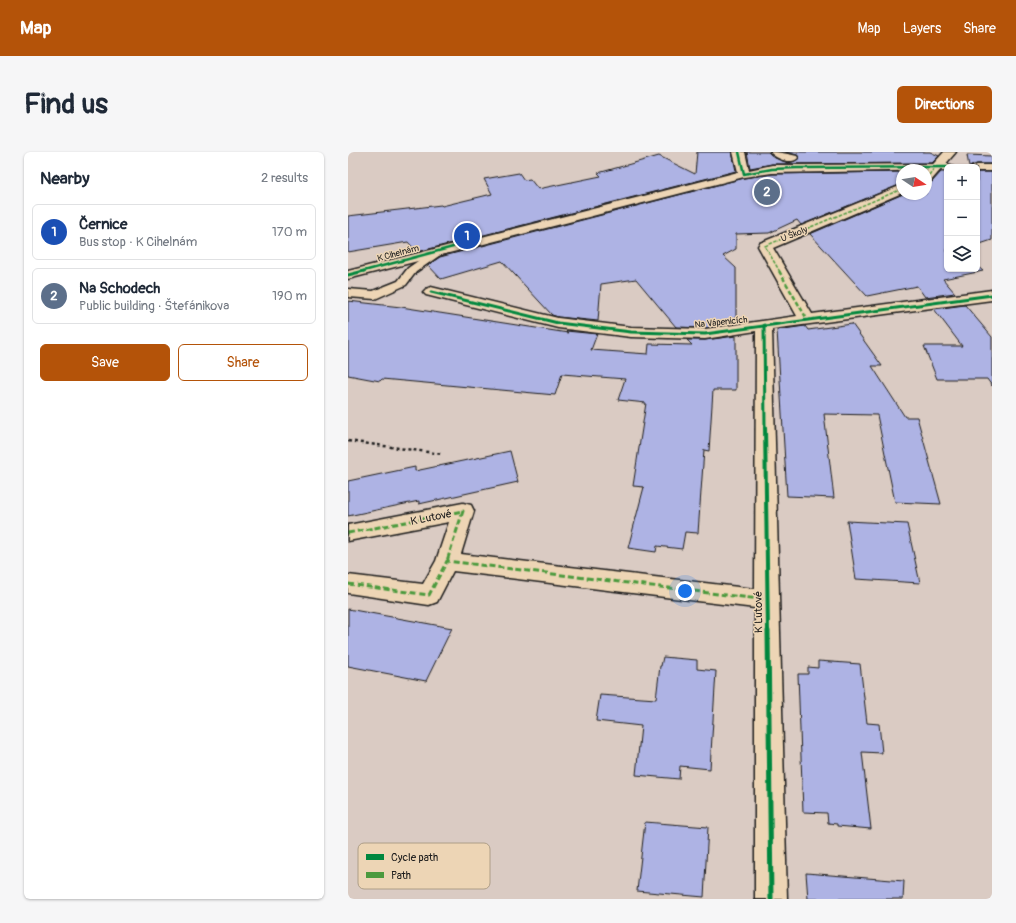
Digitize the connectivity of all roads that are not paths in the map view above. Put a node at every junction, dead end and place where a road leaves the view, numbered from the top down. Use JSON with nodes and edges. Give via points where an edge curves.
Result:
{"nodes":[{"id":1,"x":739,"y":152,"type":"edge"},
{"id":2,"x":774,"y":152,"type":"edge"},
{"id":3,"x":950,"y":152,"type":"edge"},
{"id":4,"x":794,"y":158,"type":"dead end"},
{"id":5,"x":941,"y":167,"type":"edge"},
{"id":6,"x":980,"y":168,"type":"edge"},
{"id":7,"x":992,"y":168,"type":"edge"},
{"id":8,"x":744,"y":174,"type":"junction"},
{"id":9,"x":932,"y":174,"type":"edge"},
{"id":10,"x":896,"y":191,"type":"edge"},
{"id":11,"x":439,"y":251,"type":"junction"},
{"id":12,"x":348,"y":275,"type":"edge"},
{"id":13,"x":431,"y":292,"type":"dead end"},
{"id":14,"x":348,"y":293,"type":"edge"},
{"id":15,"x":992,"y":295,"type":"edge"},
{"id":16,"x":807,"y":319,"type":"junction"},
{"id":17,"x":764,"y":325,"type":"junction"},
{"id":18,"x":348,"y":533,"type":"edge"},
{"id":19,"x":447,"y":560,"type":"junction"},
{"id":20,"x":348,"y":584,"type":"edge"},
{"id":21,"x":767,"y":600,"type":"junction"},
{"id":22,"x":771,"y":899,"type":"edge"}],
"edges":[{"from":1,"to":8,"type":"street"},
{"from":2,"to":4,"type":"lane","via":[[781,157]]},
{"from":3,"to":5,"type":"street"},
{"from":5,"to":8,"type":"street","name":"K Cihelnám","via":[[797,168]]},
{"from":5,"to":9,"type":"street"},
{"from":6,"to":7,"type":"street"},
{"from":8,"to":11,"type":"street","name":"K Cihelnám"},
{"from":10,"to":16,"type":"street","name":"U Školy","via":[[765,246]]},
{"from":11,"to":12,"type":"street","name":"K Cihelnám"},
{"from":11,"to":14,"type":"lane","via":[[412,270],[402,284],[375,295]]},
{"from":13,"to":17,"type":"street","name":"Na Vápenicích","via":[[558,323],[631,332],[705,334]]},
{"from":15,"to":16,"type":"street","name":"Na Vápenicích"},
{"from":16,"to":17,"type":"street","name":"Na Vápenicích"},
{"from":17,"to":21,"type":"street","name":"K Lutové"},
{"from":18,"to":19,"type":"street","name":"K Lutové","via":[[463,511]]},
{"from":19,"to":20,"type":"street","name":"K Lutové","via":[[429,595]]},
{"from":19,"to":21,"type":"street","name":"K Lutové"},
{"from":21,"to":22,"type":"street","name":"K Lutové"}]}
